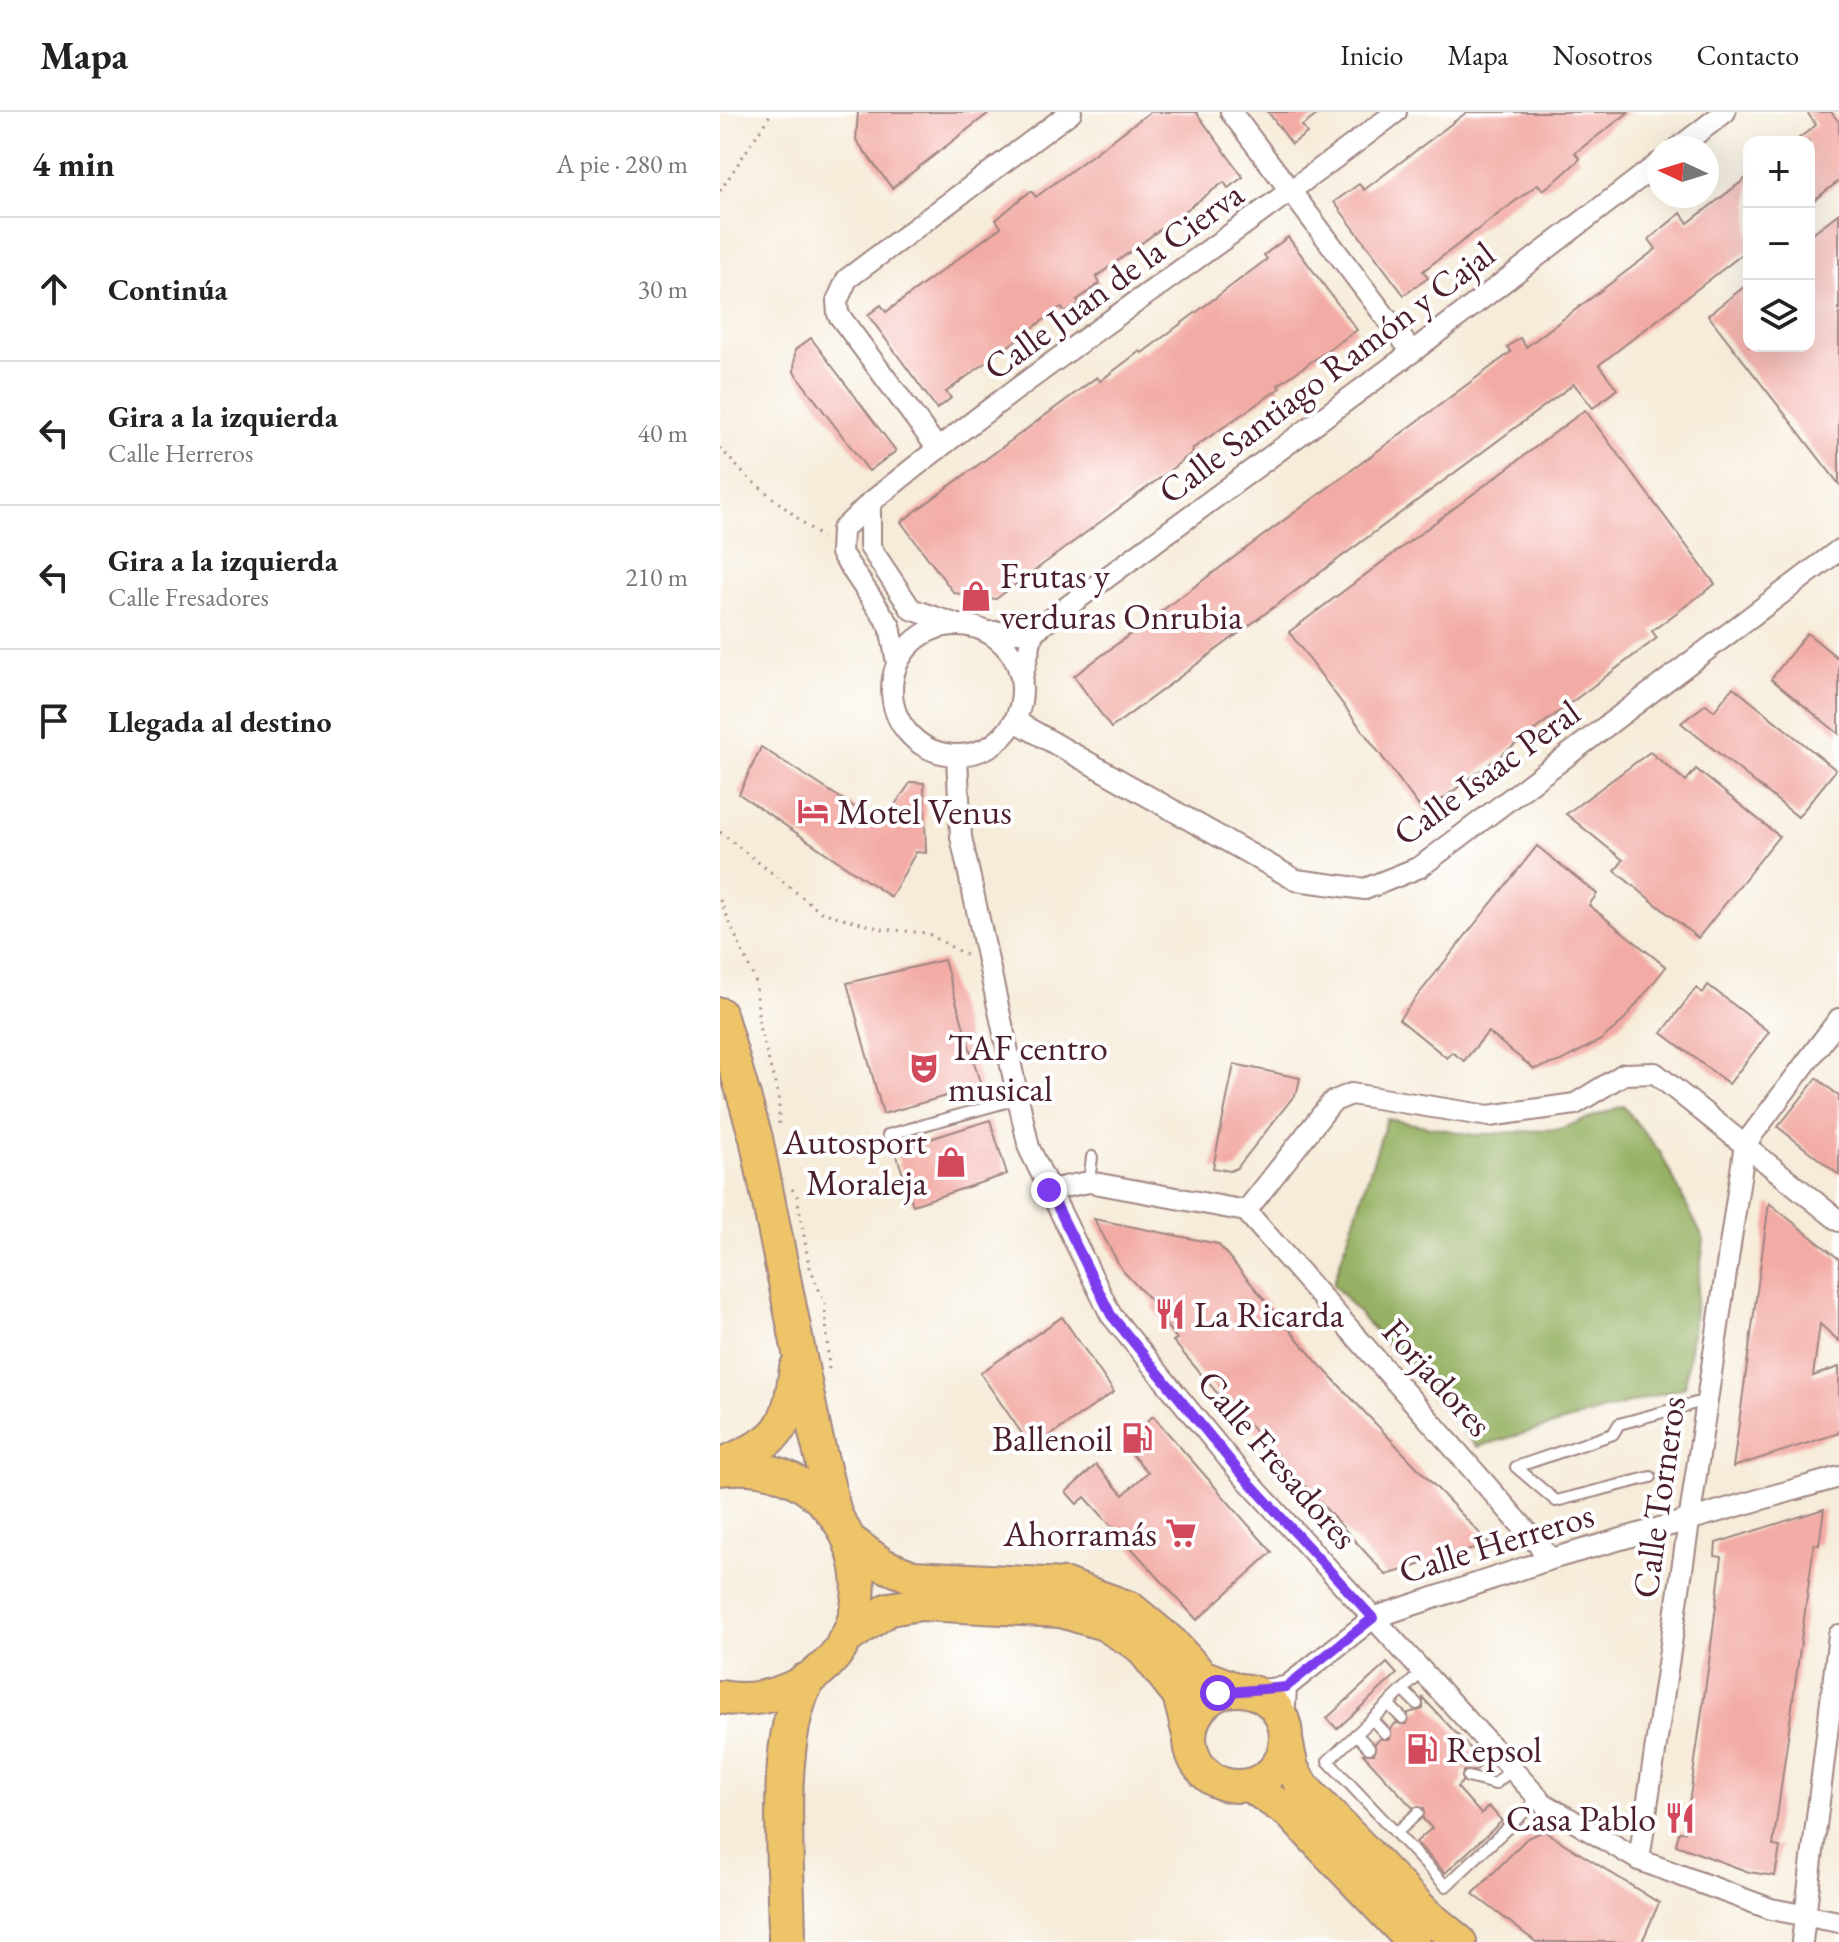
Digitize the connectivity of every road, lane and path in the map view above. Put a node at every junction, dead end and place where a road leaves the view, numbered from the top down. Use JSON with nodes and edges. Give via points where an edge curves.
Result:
{"nodes":[{"id":1,"x":772,"y":112,"type":"edge"},
{"id":2,"x":1071,"y":112,"type":"edge"},
{"id":3,"x":1231,"y":112,"type":"edge"},
{"id":4,"x":1396,"y":112,"type":"edge"},
{"id":5,"x":1725,"y":112,"type":"edge"},
{"id":6,"x":1694,"y":136,"type":"edge"},
{"id":7,"x":1647,"y":172,"type":"edge"},
{"id":8,"x":720,"y":191,"type":"edge"},
{"id":9,"x":1292,"y":193,"type":"junction"},
{"id":10,"x":1412,"y":352,"type":"junction"},
{"id":11,"x":720,"y":448,"type":"edge"},
{"id":12,"x":938,"y":449,"type":"junction"},
{"id":13,"x":870,"y":503,"type":"junction"},
{"id":14,"x":1839,"y":550,"type":"edge"},
{"id":15,"x":841,"y":553,"type":"junction"},
{"id":16,"x":955,"y":624,"type":"junction"},
{"id":17,"x":989,"y":632,"type":"junction"},
{"id":18,"x":1033,"y":632,"type":"junction"},
{"id":19,"x":897,"y":663,"type":"junction"},
{"id":20,"x":1022,"y":678,"type":"junction"},
{"id":21,"x":1015,"y":721,"type":"junction"},
{"id":22,"x":957,"y":757,"type":"junction"},
{"id":23,"x":720,"y":832,"type":"edge"},
{"id":24,"x":989,"y":969,"type":"junction"},
{"id":25,"x":720,"y":1014,"type":"edge"},
{"id":26,"x":1839,"y":1019,"type":"edge"},
{"id":27,"x":1017,"y":1099,"type":"junction"},
{"id":28,"x":888,"y":1135,"type":"dead end"},
{"id":29,"x":1745,"y":1144,"type":"junction"},
{"id":30,"x":1092,"y":1157,"type":"dead end"},
{"id":31,"x":1089,"y":1182,"type":"junction"},
{"id":32,"x":1049,"y":1190,"type":"junction"},
{"id":33,"x":1246,"y":1211,"type":"junction"},
{"id":34,"x":1839,"y":1221,"type":"edge"},
{"id":35,"x":799,"y":1349,"type":"junction"},
{"id":36,"x":1707,"y":1400,"type":"junction"},
{"id":37,"x":720,"y":1467,"type":"edge"},
{"id":38,"x":1651,"y":1477,"type":"dead end"},
{"id":39,"x":1839,"y":1477,"type":"edge"},
{"id":40,"x":835,"y":1513,"type":"junction"},
{"id":41,"x":1689,"y":1519,"type":"junction"},
{"id":42,"x":851,"y":1541,"type":"junction"},
{"id":43,"x":1551,"y":1559,"type":"junction"},
{"id":44,"x":1373,"y":1618,"type":"junction"},
{"id":45,"x":1839,"y":1635,"type":"edge"},
{"id":46,"x":844,"y":1640,"type":"junction"},
{"id":47,"x":1423,"y":1671,"type":"junction"},
{"id":48,"x":805,"y":1682,"type":"junction"},
{"id":49,"x":1286,"y":1687,"type":"junction"},
{"id":50,"x":1244,"y":1690,"type":"junction"},
{"id":51,"x":1403,"y":1690,"type":"junction"},
{"id":52,"x":720,"y":1697,"type":"edge"},
{"id":53,"x":1388,"y":1704,"type":"junction"},
{"id":54,"x":1417,"y":1704,"type":"dead end"},
{"id":55,"x":1402,"y":1718,"type":"dead end"},
{"id":56,"x":1372,"y":1719,"type":"junction"},
{"id":57,"x":1285,"y":1732,"type":"junction"},
{"id":58,"x":1385,"y":1733,"type":"dead end"},
{"id":59,"x":1356,"y":1734,"type":"junction"},
{"id":60,"x":1189,"y":1735,"type":"junction"},
{"id":61,"x":1369,"y":1748,"type":"dead end"},
{"id":62,"x":1512,"y":1769,"type":"junction"},
{"id":63,"x":1475,"y":1774,"type":"dead end"},
{"id":64,"x":1249,"y":1785,"type":"junction"},
{"id":65,"x":1539,"y":1798,"type":"junction"},
{"id":66,"x":1418,"y":1813,"type":"dead end"},
{"id":67,"x":1396,"y":1833,"type":"junction"},
{"id":68,"x":1639,"y":1860,"type":"junction"},
{"id":69,"x":1806,"y":1914,"type":"junction"},
{"id":70,"x":1839,"y":1922,"type":"edge"},
{"id":71,"x":787,"y":1942,"type":"edge"},
{"id":72,"x":1413,"y":1942,"type":"edge"},
{"id":73,"x":1460,"y":1942,"type":"edge"},
{"id":74,"x":1802,"y":1942,"type":"edge"}],
"edges":[{"from":1,"to":8,"type":"path"},
{"from":2,"to":12,"type":"street","via":[[847,279],[840,290],[838,314]]},
{"from":3,"to":9,"type":"street"},
{"from":4,"to":9,"type":"street","name":"Calle Juan de la Cierva"},
{"from":5,"to":6,"type":"street"},
{"from":7,"to":10,"type":"street","name":"Calle Santiago Ramón y Cajal"},
{"from":9,"to":10,"type":"street"},
{"from":9,"to":12,"type":"street","name":"Calle Juan de la Cierva"},
{"from":10,"to":18,"type":"street","name":"Calle Santiago Ramón y Cajal"},
{"from":11,"to":15,"type":"path","via":[[745,475]]},
{"from":12,"to":13,"type":"street","name":"Calle Juan de la Cierva"},
{"from":13,"to":15,"type":"street","via":[[842,530]]},
{"from":13,"to":16,"type":"street","via":[[870,547],[911,609]]},
{"from":14,"to":21,"type":"street","name":"Calle Isaac Peral","via":[[1420,867],[1365,889],[1296,880]]},
{"from":15,"to":19,"type":"street","via":[[890,626]]},
{"from":16,"to":17,"type":"street"},
{"from":16,"to":19,"type":"street","via":[[919,636]]},
{"from":17,"to":18,"type":"street"},
{"from":17,"to":20,"type":"street","via":[[1009,650]]},
{"from":18,"to":20,"type":"street"},
{"from":19,"to":22,"type":"street","via":[[892,701],[904,730],[928,750]]},
{"from":20,"to":21,"type":"street"},
{"from":21,"to":22,"type":"street","via":[[990,748]]},
{"from":22,"to":24,"type":"street","name":"Calle Fresadores","via":[[961,837]]},
{"from":23,"to":24,"type":"path","via":[[821,912],[882,929],[927,933]]},
{"from":24,"to":27,"type":"street","name":"Calle Fresadores"},
{"from":25,"to":35,"type":"main road","via":[[756,1138]]},
{"from":26,"to":29,"type":"street"},
{"from":27,"to":28,"type":"lane"},
{"from":27,"to":32,"type":"street","name":"Calle Fresadores","via":[[1029,1148]]},
{"from":29,"to":33,"type":"street","via":[[1655,1073],[1640,1071],[1624,1074],[1575,1104],[1489,1116],[1351,1094],[1332,1102]]},
{"from":29,"to":34,"type":"street"},
{"from":29,"to":36,"type":"street","name":"Calle Torneros"},
{"from":30,"to":31,"type":"lane"},
{"from":31,"to":32,"type":"street"},
{"from":31,"to":33,"type":"street"},
{"from":32,"to":44,"type":"street","name":"Calle Fresadores","via":[[1111,1315],[1238,1470]]},
{"from":33,"to":43,"type":"street","name":"Forjadores"},
{"from":35,"to":37,"type":"main road","via":[[783,1426],[768,1443]]},
{"from":35,"to":40,"type":"main road"},
{"from":36,"to":38,"type":"lane","via":[[1619,1424],[1613,1434],[1516,1467],[1556,1501]]},
{"from":36,"to":41,"type":"street","name":"Calle Torneros"},
{"from":37,"to":40,"type":"main road","via":[[779,1472],[810,1488]]},
{"from":39,"to":41,"type":"street","name":"Calle Herreros"},
{"from":40,"to":42,"type":"main road"},
{"from":41,"to":43,"type":"street","name":"Calle Herreros"},
{"from":41,"to":68,"type":"street","name":"Calle Torneros"},
{"from":42,"to":46,"type":"main road","via":[[858,1574],[856,1608]]},
{"from":42,"to":50,"type":"main road","via":[[883,1565],[913,1577],[1066,1585],[1130,1608],[1202,1676]]},
{"from":43,"to":44,"type":"street","name":"Calle Herreros"},
{"from":44,"to":47,"type":"street","name":"Calle Fresadores"},
{"from":44,"to":49,"type":"street","name":"Calle Herreros"},
{"from":45,"to":69,"type":"street"},
{"from":46,"to":48,"type":"main road"},
{"from":46,"to":60,"type":"main road","via":[[889,1609],[921,1604],[1061,1611],[1104,1624],[1140,1646],[1179,1695]]},
{"from":47,"to":51,"type":"lane"},
{"from":47,"to":62,"type":"street","name":"Calle Fresadores"},
{"from":48,"to":52,"type":"main road","via":[[772,1696]]},
{"from":48,"to":71,"type":"highway","via":[[792,1707],[787,1768]]},
{"from":49,"to":50,"type":"street"},
{"from":49,"to":57,"type":"street"},
{"from":50,"to":57,"type":"main road","via":[[1278,1709]]},
{"from":50,"to":60,"type":"main road","via":[[1218,1693],[1204,1703],[1193,1717]]},
{"from":51,"to":53,"type":"lane"},
{"from":51,"to":54,"type":"lane"},
{"from":53,"to":55,"type":"lane"},
{"from":53,"to":56,"type":"lane"},
{"from":56,"to":58,"type":"lane"},
{"from":56,"to":59,"type":"lane"},
{"from":57,"to":64,"type":"main road","via":[[1279,1764]]},
{"from":57,"to":73,"type":"main road","via":[[1292,1768],[1302,1786]]},
{"from":59,"to":61,"type":"lane"},
{"from":59,"to":67,"type":"lane","via":[[1328,1761]]},
{"from":60,"to":64,"type":"main road","via":[[1202,1771],[1224,1784]]},
{"from":62,"to":63,"type":"lane","via":[[1495,1784]]},
{"from":62,"to":65,"type":"street","name":"Calle Fresadores"},
{"from":64,"to":72,"type":"main road","via":[[1289,1812]]},
{"from":65,"to":67,"type":"lane","via":[[1446,1886]]},
{"from":65,"to":68,"type":"street","name":"Calle Fresadores"},
{"from":66,"to":67,"type":"lane"},
{"from":68,"to":69,"type":"street","name":"Calle Fresadores","via":[[1771,1909]]},
{"from":69,"to":70,"type":"street","name":"Calle Fresadores"},
{"from":69,"to":74,"type":"street"}]}
